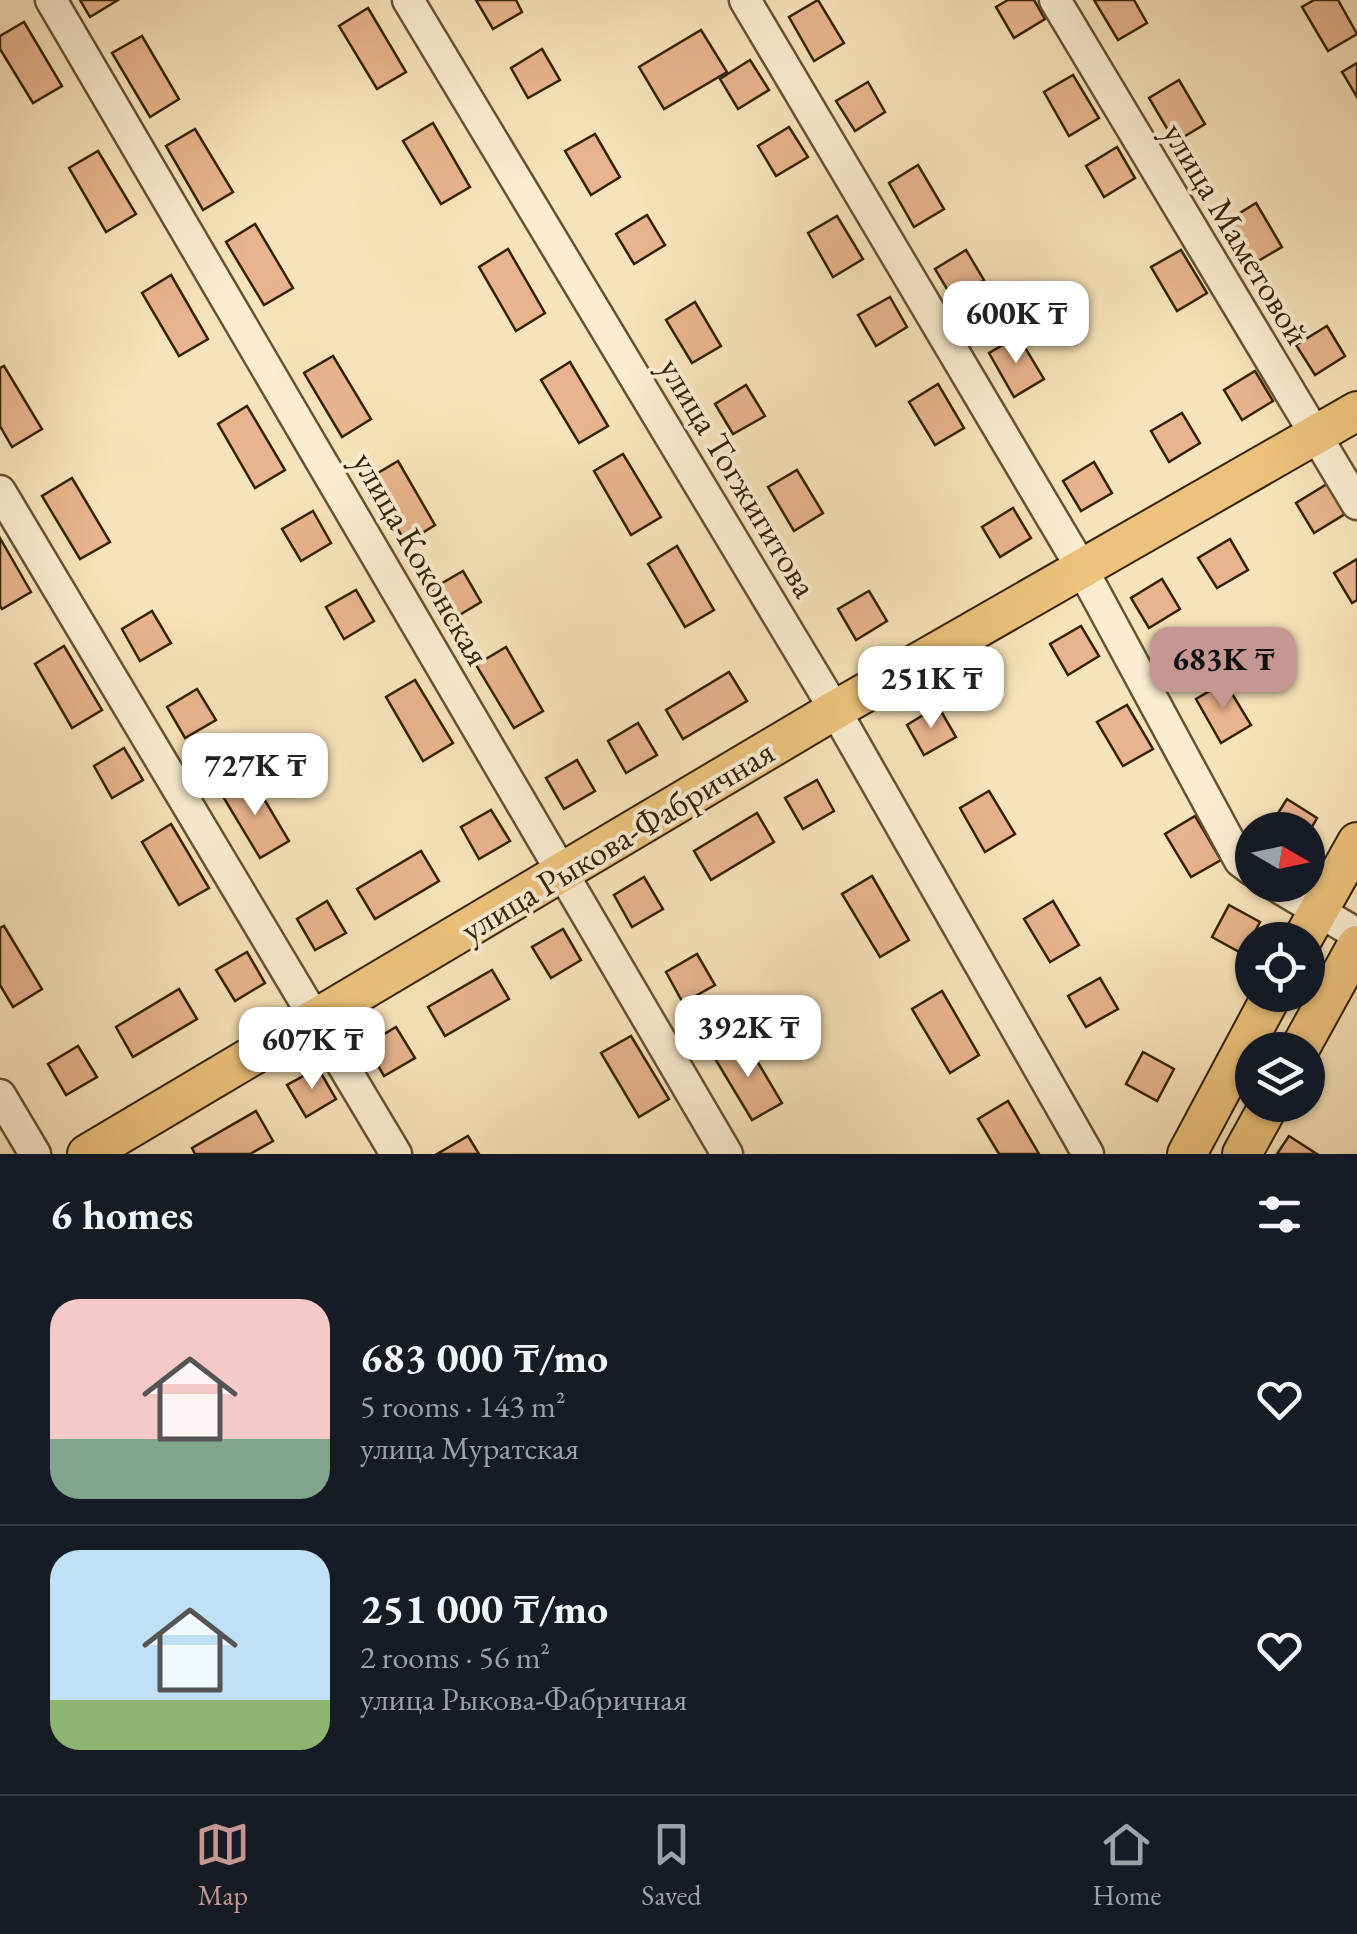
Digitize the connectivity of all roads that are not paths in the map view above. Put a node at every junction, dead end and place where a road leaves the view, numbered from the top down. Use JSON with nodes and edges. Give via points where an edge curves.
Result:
{"nodes":[{"id":1,"x":51,"y":0,"type":"edge"},
{"id":2,"x":408,"y":0,"type":"edge"},
{"id":3,"x":745,"y":0,"type":"edge"},
{"id":4,"x":1054,"y":0,"type":"edge"},
{"id":5,"x":1357,"y":411,"type":"edge"},
{"id":6,"x":1314,"y":436,"type":"junction"},
{"id":7,"x":0,"y":490,"type":"edge"},
{"id":8,"x":1357,"y":504,"type":"edge"},
{"id":9,"x":1081,"y":568,"type":"junction"},
{"id":10,"x":835,"y":710,"type":"junction"},
{"id":11,"x":1357,"y":842,"type":"edge"},
{"id":12,"x":1235,"y":852,"type":"edge"},
{"id":13,"x":562,"y":872,"type":"junction"},
{"id":14,"x":1289,"y":902,"type":"edge"},
{"id":15,"x":1306,"y":922,"type":"edge"},
{"id":16,"x":1311,"y":922,"type":"edge"},
{"id":17,"x":1325,"y":929,"type":"edge"},
{"id":18,"x":1357,"y":934,"type":"edge"},
{"id":19,"x":1357,"y":945,"type":"edge"},
{"id":20,"x":1263,"y":1012,"type":"edge"},
{"id":21,"x":316,"y":1018,"type":"junction"},
{"id":22,"x":1309,"y":1032,"type":"edge"},
{"id":23,"x":0,"y":1095,"type":"edge"},
{"id":24,"x":1259,"y":1122,"type":"edge"},
{"id":25,"x":1189,"y":1153,"type":"edge"},
{"id":26,"x":35,"y":1154,"type":"edge"},
{"id":27,"x":87,"y":1154,"type":"edge"},
{"id":28,"x":396,"y":1154,"type":"edge"},
{"id":29,"x":727,"y":1154,"type":"edge"},
{"id":30,"x":1088,"y":1154,"type":"edge"},
{"id":31,"x":1242,"y":1154,"type":"edge"}],
"edges":[{"from":1,"to":13,"type":"street","name":"улица Коконская"},
{"from":2,"to":10,"type":"street","name":"улица Тогжигитова"},
{"from":3,"to":9,"type":"street"},
{"from":4,"to":6,"type":"street","name":"улица Маметовой"},
{"from":5,"to":6,"type":"main road","name":"улица Рыкова-Фабричная"},
{"from":6,"to":8,"type":"street","name":"улица Маметовой"},
{"from":6,"to":9,"type":"main road","name":"улица Рыкова-Фабричная"},
{"from":7,"to":21,"type":"street"},
{"from":9,"to":10,"type":"main road","name":"улица Рыкова-Фабричная"},
{"from":9,"to":12,"type":"street"},
{"from":10,"to":13,"type":"main road","name":"улица Рыкова-Фабричная"},
{"from":10,"to":30,"type":"street","name":"улица Тогжигитова"},
{"from":11,"to":16,"type":"main road"},
{"from":13,"to":21,"type":"main road","name":"улица Рыкова-Фабричная"},
{"from":13,"to":29,"type":"street","name":"улица Коконская"},
{"from":14,"to":15,"type":"street"},
{"from":17,"to":18,"type":"street"},
{"from":19,"to":22,"type":"main road"},
{"from":20,"to":25,"type":"main road"},
{"from":21,"to":27,"type":"main road","name":"улица Рыкова-Фабричная"},
{"from":21,"to":28,"type":"street"},
{"from":23,"to":26,"type":"street"},
{"from":24,"to":31,"type":"main road"}]}
